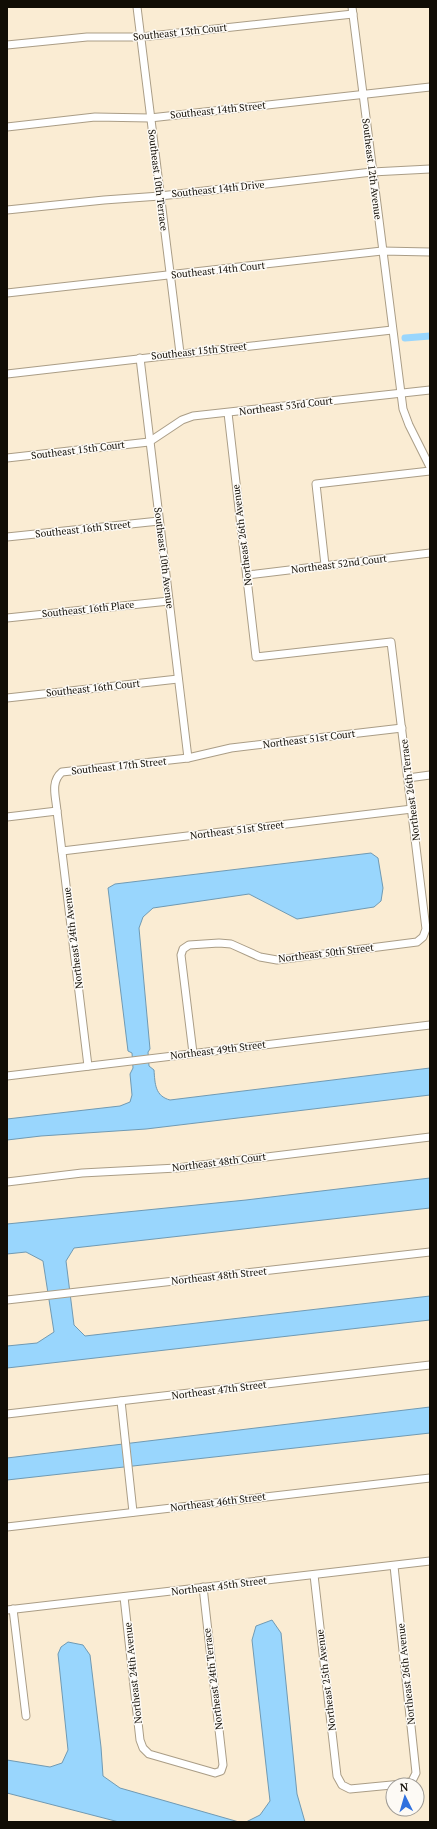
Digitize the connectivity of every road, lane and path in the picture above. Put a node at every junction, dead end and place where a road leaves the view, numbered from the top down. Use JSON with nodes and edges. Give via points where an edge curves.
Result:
{"nodes":[{"id":1,"x":137,"y":7,"type":"edge"},
{"id":2,"x":353,"y":10,"type":"edge"},
{"id":3,"x":141,"y":37,"type":"junction"},
{"id":4,"x":7,"y":45,"type":"edge"},
{"id":5,"x":430,"y":87,"type":"edge"},
{"id":6,"x":362,"y":94,"type":"junction"},
{"id":7,"x":150,"y":118,"type":"junction"},
{"id":8,"x":7,"y":127,"type":"edge"},
{"id":9,"x":430,"y":169,"type":"edge"},
{"id":10,"x":372,"y":172,"type":"junction"},
{"id":11,"x":160,"y":196,"type":"junction"},
{"id":12,"x":7,"y":210,"type":"edge"},
{"id":13,"x":382,"y":251,"type":"junction"},
{"id":14,"x":430,"y":252,"type":"edge"},
{"id":15,"x":170,"y":275,"type":"junction"},
{"id":16,"x":7,"y":294,"type":"edge"},
{"id":17,"x":392,"y":330,"type":"junction"},
{"id":18,"x":180,"y":353,"type":"junction"},
{"id":19,"x":140,"y":358,"type":"junction"},
{"id":20,"x":7,"y":374,"type":"edge"},
{"id":21,"x":430,"y":390,"type":"edge"},
{"id":22,"x":401,"y":393,"type":"junction"},
{"id":23,"x":228,"y":413,"type":"junction"},
{"id":24,"x":149,"y":442,"type":"junction"},
{"id":25,"x":7,"y":458,"type":"edge"},
{"id":26,"x":430,"y":467,"type":"edge"},
{"id":27,"x":430,"y":471,"type":"edge"},
{"id":28,"x":159,"y":521,"type":"junction"},
{"id":29,"x":7,"y":537,"type":"edge"},
{"id":30,"x":430,"y":553,"type":"edge"},
{"id":31,"x":325,"y":565,"type":"junction"},
{"id":32,"x":247,"y":575,"type":"junction"},
{"id":33,"x":169,"y":601,"type":"junction"},
{"id":34,"x":7,"y":618,"type":"edge"},
{"id":35,"x":391,"y":642,"type":"joint"},
{"id":36,"x":178,"y":679,"type":"junction"},
{"id":37,"x":7,"y":698,"type":"edge"},
{"id":38,"x":402,"y":728,"type":"junction"},
{"id":39,"x":216,"y":750,"type":"joint"},
{"id":40,"x":188,"y":758,"type":"junction"},
{"id":41,"x":430,"y":776,"type":"edge"},
{"id":42,"x":408,"y":778,"type":"junction"},
{"id":43,"x":412,"y":809,"type":"junction"},
{"id":44,"x":57,"y":811,"type":"junction"},
{"id":45,"x":7,"y":817,"type":"edge"},
{"id":46,"x":62,"y":851,"type":"junction"},
{"id":47,"x":424,"y":937,"type":"joint"},
{"id":48,"x":430,"y":1024,"type":"edge"},
{"id":49,"x":193,"y":1053,"type":"junction"},
{"id":50,"x":88,"y":1066,"type":"junction"},
{"id":51,"x":7,"y":1076,"type":"edge"},
{"id":52,"x":430,"y":1137,"type":"edge"},
{"id":53,"x":7,"y":1182,"type":"edge"},
{"id":54,"x":430,"y":1252,"type":"edge"},
{"id":55,"x":7,"y":1300,"type":"edge"},
{"id":56,"x":430,"y":1365,"type":"edge"},
{"id":57,"x":120,"y":1401,"type":"junction"},
{"id":58,"x":7,"y":1414,"type":"edge"},
{"id":59,"x":430,"y":1478,"type":"edge"},
{"id":60,"x":133,"y":1512,"type":"junction"},
{"id":61,"x":7,"y":1527,"type":"edge"},
{"id":62,"x":430,"y":1561,"type":"edge"},
{"id":63,"x":394,"y":1566,"type":"junction"},
{"id":64,"x":314,"y":1575,"type":"junction"},
{"id":65,"x":203,"y":1587,"type":"junction"},
{"id":66,"x":124,"y":1597,"type":"junction"},
{"id":67,"x":10,"y":1609,"type":"edge"},
{"id":68,"x":26,"y":1716,"type":"dead end"},
{"id":69,"x":143,"y":1748,"type":"joint"},
{"id":70,"x":342,"y":1785,"type":"joint"}],
"edges":[{"from":1,"to":3,"type":"street","name":"Southeast 10th Terrace"},
{"from":2,"to":3,"type":"street","name":"Southeast 13th Court"},
{"from":2,"to":6,"type":"street","name":"Southeast 12th Avenue"},
{"from":3,"to":4,"type":"street","name":"Southeast 13th Court","via":[[86,37]]},
{"from":3,"to":7,"type":"street","name":"Southeast 10th Terrace"},
{"from":5,"to":6,"type":"street","name":"Southeast 14th Street"},
{"from":6,"to":7,"type":"street","name":"Southeast 14th Street"},
{"from":6,"to":10,"type":"street","name":"Southeast 12th Avenue"},
{"from":7,"to":8,"type":"street","name":"Southeast 14th Street","via":[[95,117]]},
{"from":7,"to":11,"type":"street","name":"Southeast 10th Terrace"},
{"from":9,"to":10,"type":"street","name":"Southeast 14th Drive"},
{"from":10,"to":11,"type":"street","name":"Southeast 14th Drive"},
{"from":10,"to":13,"type":"street","name":"Southeast 12th Avenue"},
{"from":11,"to":12,"type":"street","name":"Southeast 14th Drive"},
{"from":11,"to":15,"type":"street","name":"Southeast 10th Terrace"},
{"from":13,"to":14,"type":"street","name":"Southeast 14th Court"},
{"from":13,"to":15,"type":"street","name":"Southeast 14th Court"},
{"from":13,"to":17,"type":"street","name":"Southeast 12th Avenue"},
{"from":15,"to":16,"type":"street","name":"Southeast 14th Court"},
{"from":15,"to":18,"type":"street","name":"Southeast 10th Terrace"},
{"from":17,"to":18,"type":"street","name":"Southeast 15th Street"},
{"from":17,"to":22,"type":"street","name":"Southeast 12th Avenue"},
{"from":18,"to":19,"type":"street","name":"Southeast 15th Street"},
{"from":19,"to":20,"type":"street","name":"Southeast 15th Street"},
{"from":19,"to":24,"type":"street","name":"Southeast 10th Avenue"},
{"from":21,"to":22,"type":"street","name":"Northeast 53rd Court"},
{"from":22,"to":23,"type":"street","name":"Northeast 53rd Court"},
{"from":22,"to":26,"type":"street","name":"Southeast 12th Avenue","via":[[409,425]]},
{"from":23,"to":24,"type":"street","name":"Northeast 53rd Court","via":[[193,416],[182,420]]},
{"from":23,"to":32,"type":"street","name":"Northeast 26th Avenue"},
{"from":24,"to":25,"type":"street","name":"Southeast 15th Court"},
{"from":24,"to":28,"type":"street","name":"Southeast 10th Avenue"},
{"from":27,"to":31,"type":"street","via":[[316,484]]},
{"from":28,"to":29,"type":"street","name":"Southeast 16th Street"},
{"from":28,"to":33,"type":"street","name":"Southeast 10th Avenue"},
{"from":30,"to":31,"type":"street","name":"Northeast 52nd Court"},
{"from":31,"to":32,"type":"street","name":"Northeast 52nd Court"},
{"from":32,"to":35,"type":"street","name":"Northeast 26th Avenue","via":[[256,657]]},
{"from":33,"to":34,"type":"street","name":"Southeast 16th Place"},
{"from":33,"to":36,"type":"street","name":"Southeast 10th Avenue"},
{"from":35,"to":38,"type":"street","name":"Northeast 26th Terrace"},
{"from":36,"to":37,"type":"street","name":"Southeast 16th Court"},
{"from":36,"to":40,"type":"street","name":"Southeast 10th Avenue"},
{"from":38,"to":39,"type":"street","name":"Northeast 51st Court"},
{"from":38,"to":42,"type":"street","name":"Northeast 26th Terrace"},
{"from":39,"to":40,"type":"street","name":"Southeast 17th Street"},
{"from":40,"to":44,"type":"street","name":"Southeast 17th Street","via":[[62,772],[56,777],[54,785]]},
{"from":41,"to":42,"type":"street"},
{"from":42,"to":43,"type":"street","name":"Northeast 26th Terrace"},
{"from":43,"to":46,"type":"street","name":"Northeast 51st Street"},
{"from":43,"to":47,"type":"street","name":"Northeast 26th Terrace","via":[[426,929]]},
{"from":44,"to":45,"type":"street"},
{"from":44,"to":46,"type":"street","name":"Northeast 24th Avenue"},
{"from":46,"to":50,"type":"street","name":"Northeast 24th Avenue"},
{"from":47,"to":49,"type":"street","name":"Northeast 50th Street","via":[[417,942],[277,960],[260,957],[231,944],[189,945],[183,949],[181,955]]},
{"from":48,"to":49,"type":"street","name":"Northeast 49th Street"},
{"from":49,"to":50,"type":"street","name":"Northeast 49th Street"},
{"from":50,"to":51,"type":"street","name":"Northeast 49th Street"},
{"from":52,"to":53,"type":"street","name":"Northeast 48th Court","via":[[177,1168],[82,1173]]},
{"from":54,"to":55,"type":"street","name":"Northeast 48th Street"},
{"from":56,"to":57,"type":"street","name":"Northeast 47th Street"},
{"from":57,"to":58,"type":"street","name":"Northeast 47th Street"},
{"from":57,"to":60,"type":"street"},
{"from":59,"to":60,"type":"street","name":"Northeast 46th Street"},
{"from":60,"to":61,"type":"street","name":"Northeast 46th Street"},
{"from":62,"to":63,"type":"street","name":"Northeast 45th Street"},
{"from":63,"to":64,"type":"street","name":"Northeast 45th Street"},
{"from":63,"to":70,"type":"street","name":"Northeast 26th Avenue","via":[[416,1773],[412,1781],[402,1784],[350,1789]]},
{"from":64,"to":65,"type":"street","name":"Northeast 45th Street"},
{"from":64,"to":70,"type":"street","name":"Northeast 25th Avenue","via":[[337,1776]]},
{"from":65,"to":66,"type":"street","name":"Northeast 45th Street"},
{"from":65,"to":69,"type":"street","name":"Northeast 24th Terrace","via":[[223,1764],[221,1771],[215,1772],[149,1754]]},
{"from":66,"to":67,"type":"street","name":"Northeast 45th Street"},
{"from":66,"to":69,"type":"street","name":"Northeast 24th Avenue"},
{"from":67,"to":68,"type":"street"}]}
